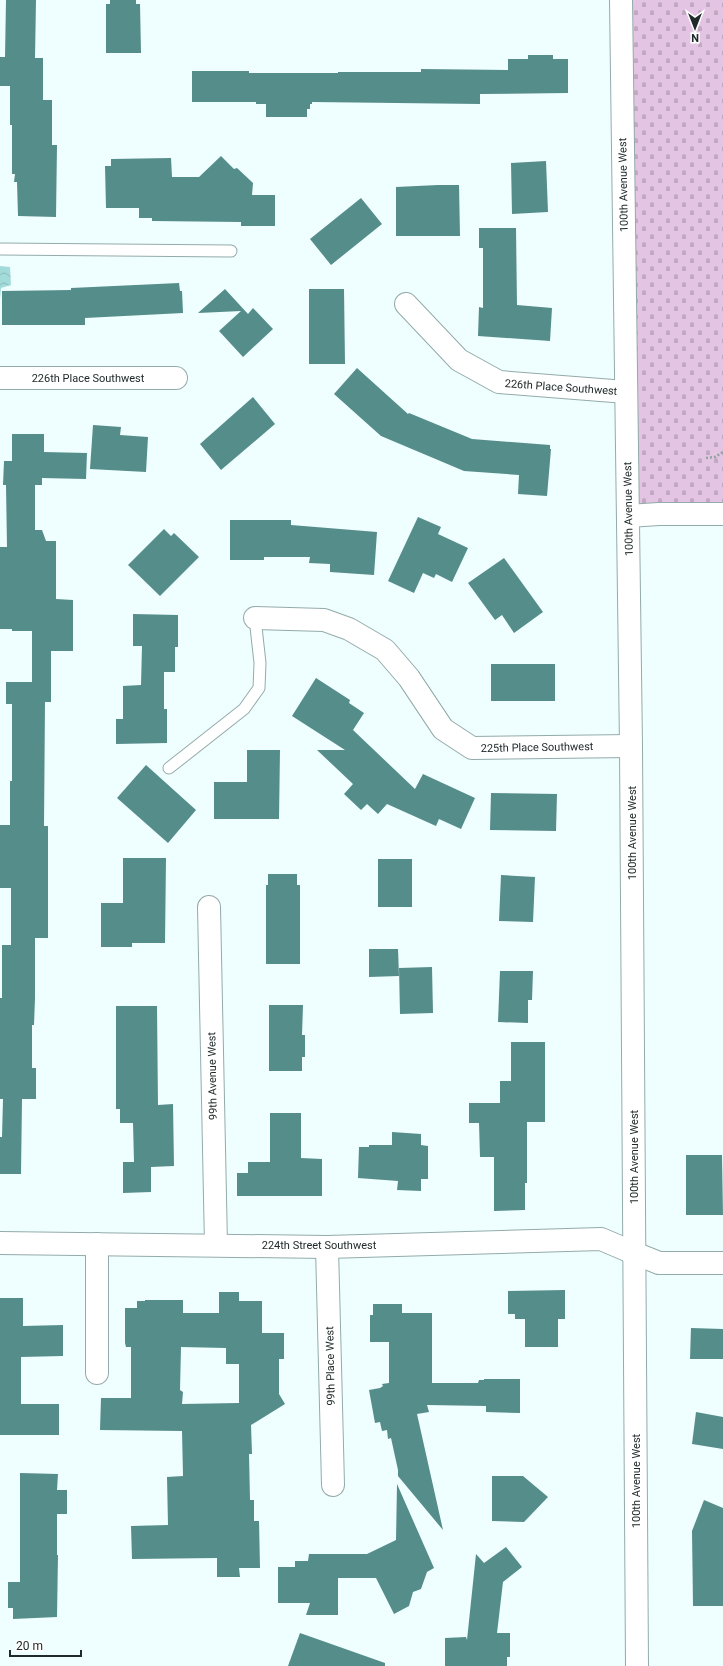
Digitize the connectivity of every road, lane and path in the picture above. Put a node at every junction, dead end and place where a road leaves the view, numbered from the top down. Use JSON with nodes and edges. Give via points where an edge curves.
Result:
{"nodes":[{"id":1,"x":621,"y":0,"type":"edge"},
{"id":2,"x":0,"y":249,"type":"edge"},
{"id":3,"x":231,"y":251,"type":"dead end"},
{"id":4,"x":406,"y":304,"type":"dead end"},
{"id":5,"x":0,"y":378,"type":"edge"},
{"id":6,"x":176,"y":378,"type":"dead end"},
{"id":7,"x":626,"y":392,"type":"junction"},
{"id":8,"x":723,"y":452,"type":"edge"},
{"id":9,"x":706,"y":458,"type":"dead end"},
{"id":10,"x":723,"y":514,"type":"edge"},
{"id":11,"x":628,"y":516,"type":"junction"},
{"id":12,"x":255,"y":618,"type":"joint"},
{"id":13,"x":631,"y":746,"type":"junction"},
{"id":14,"x":169,"y":768,"type":"dead end"},
{"id":15,"x":209,"y":907,"type":"dead end"},
{"id":16,"x":0,"y":1243,"type":"edge"},
{"id":17,"x":97,"y":1244,"type":"junction"},
{"id":18,"x":216,"y":1245,"type":"junction"},
{"id":19,"x":327,"y":1247,"type":"junction"},
{"id":20,"x":634,"y":1253,"type":"junction"},
{"id":21,"x":723,"y":1264,"type":"edge"},
{"id":22,"x":97,"y":1373,"type":"dead end"},
{"id":23,"x":333,"y":1485,"type":"dead end"},
{"id":24,"x":637,"y":1666,"type":"edge"}],
"edges":[{"from":1,"to":7,"type":"street","name":"100th Avenue West"},
{"from":2,"to":3,"type":"lane"},
{"from":4,"to":7,"type":"street","name":"226th Place Southwest","via":[[459,360],[499,382]]},
{"from":5,"to":6,"type":"street","name":"226th Place Southwest"},
{"from":7,"to":11,"type":"street","name":"100th Avenue West"},
{"from":8,"to":9,"type":"path","via":[[715,457]]},
{"from":10,"to":11,"type":"street"},
{"from":11,"to":13,"type":"street","name":"100th Avenue West"},
{"from":12,"to":13,"type":"street","name":"225th Place Southwest","via":[[324,620],[349,629],[385,650],[409,678],[443,729],[472,748]]},
{"from":12,"to":14,"type":"lane","via":[[260,663],[258,688],[244,710]]},
{"from":13,"to":20,"type":"street","name":"100th Avenue West"},
{"from":15,"to":18,"type":"street","name":"99th Avenue West"},
{"from":16,"to":17,"type":"street","name":"224th Street Southwest"},
{"from":17,"to":18,"type":"street","name":"224th Street Southwest"},
{"from":17,"to":22,"type":"street"},
{"from":18,"to":19,"type":"street","name":"224th Street Southwest"},
{"from":19,"to":20,"type":"street","name":"224th Street Southwest","via":[[601,1239]]},
{"from":19,"to":23,"type":"street","name":"99th Place West"},
{"from":20,"to":21,"type":"street","name":"224th Street Southwest","via":[[659,1264]]},
{"from":20,"to":24,"type":"street","name":"100th Avenue West"}]}
